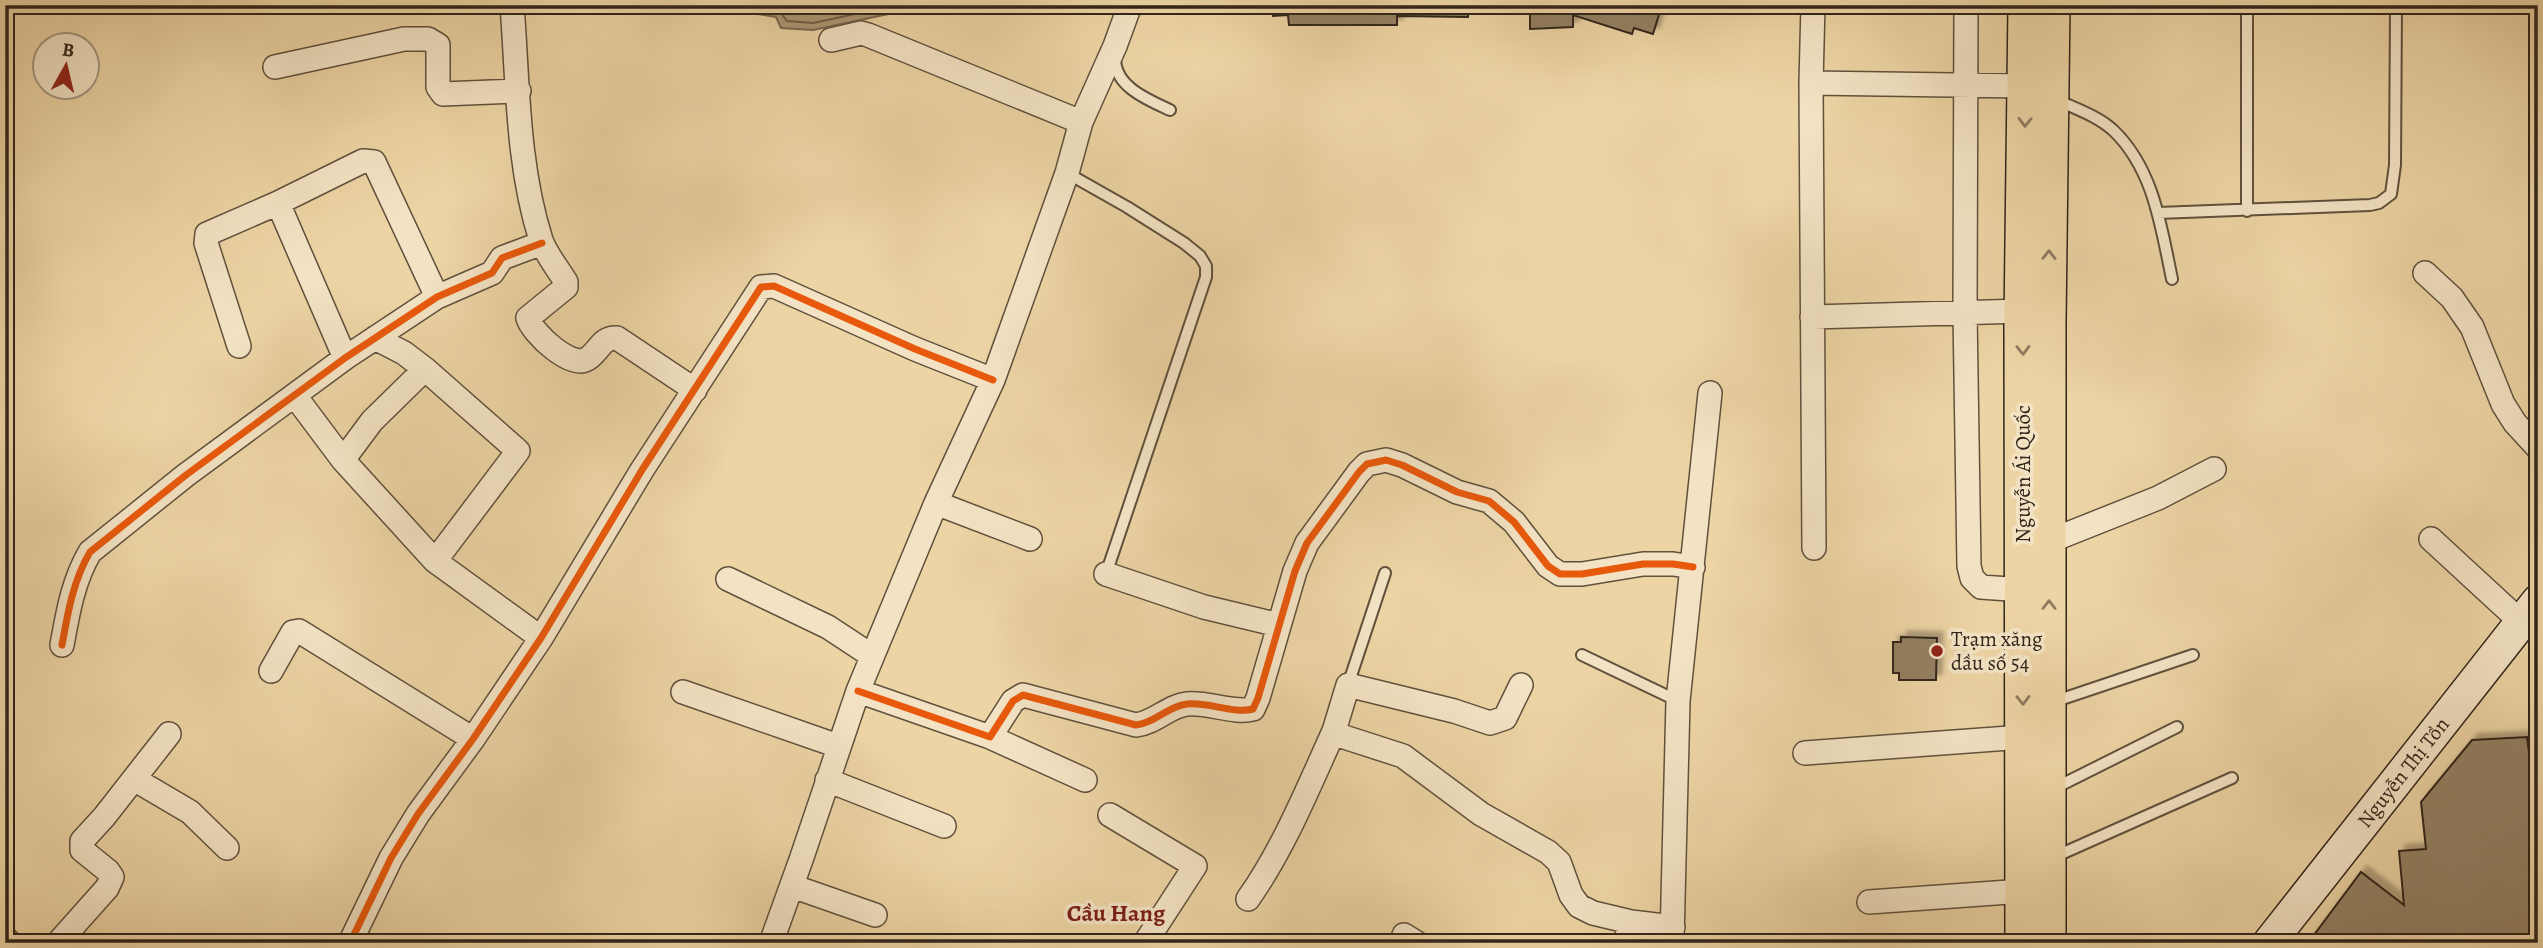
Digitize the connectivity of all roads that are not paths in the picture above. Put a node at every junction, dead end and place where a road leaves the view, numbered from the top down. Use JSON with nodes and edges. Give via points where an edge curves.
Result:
{"nodes":[{"id":1,"x":512,"y":5,"type":"edge"},
{"id":2,"x":1130,"y":5,"type":"edge"},
{"id":3,"x":1812,"y":5,"type":"edge"},
{"id":4,"x":1966,"y":5,"type":"edge"},
{"id":5,"x":2026,"y":5,"type":"edge"},
{"id":6,"x":2052,"y":5,"type":"edge"},
{"id":7,"x":2247,"y":5,"type":"edge"},
{"id":8,"x":2396,"y":5,"type":"edge"},
{"id":9,"x":831,"y":40,"type":"dead end"},
{"id":10,"x":1115,"y":46,"type":"junction"},
{"id":11,"x":275,"y":67,"type":"dead end"},
{"id":12,"x":1811,"y":83,"type":"junction"},
{"id":13,"x":1965,"y":85,"type":"junction"},
{"id":14,"x":519,"y":91,"type":"junction"},
{"id":15,"x":2038,"y":92,"type":"junction"},
{"id":16,"x":1170,"y":110,"type":"dead end"},
{"id":17,"x":1081,"y":122,"type":"junction"},
{"id":18,"x":1067,"y":173,"type":"junction"},
{"id":19,"x":278,"y":203,"type":"junction"},
{"id":20,"x":2247,"y":211,"type":"junction"},
{"id":21,"x":2158,"y":213,"type":"junction"},
{"id":22,"x":542,"y":243,"type":"junction"},
{"id":23,"x":2425,"y":273,"type":"dead end"},
{"id":24,"x":2172,"y":279,"type":"dead end"},
{"id":25,"x":437,"y":297,"type":"junction"},
{"id":26,"x":2023,"y":311,"type":"junction"},
{"id":27,"x":1965,"y":313,"type":"junction"},
{"id":28,"x":1812,"y":317,"type":"junction"},
{"id":29,"x":375,"y":338,"type":"junction"},
{"id":30,"x":239,"y":346,"type":"dead end"},
{"id":31,"x":345,"y":358,"type":"junction"},
{"id":32,"x":425,"y":369,"type":"junction"},
{"id":33,"x":993,"y":380,"type":"junction"},
{"id":34,"x":695,"y":390,"type":"junction"},
{"id":35,"x":1710,"y":393,"type":"dead end"},
{"id":36,"x":295,"y":396,"type":"junction"},
{"id":37,"x":2538,"y":448,"type":"edge"},
{"id":38,"x":343,"y":460,"type":"junction"},
{"id":39,"x":2214,"y":469,"type":"dead end"},
{"id":40,"x":936,"y":503,"type":"junction"},
{"id":41,"x":1030,"y":539,"type":"dead end"},
{"id":42,"x":2431,"y":539,"type":"dead end"},
{"id":43,"x":2050,"y":541,"type":"junction"},
{"id":44,"x":1814,"y":548,"type":"dead end"},
{"id":45,"x":435,"y":561,"type":"junction"},
{"id":46,"x":1693,"y":567,"type":"junction"},
{"id":47,"x":1385,"y":573,"type":"dead end"},
{"id":48,"x":1107,"y":574,"type":"joint"},
{"id":49,"x":728,"y":579,"type":"dead end"},
{"id":50,"x":2023,"y":590,"type":"junction"},
{"id":51,"x":2530,"y":612,"type":"edge"},
{"id":52,"x":1279,"y":625,"type":"junction"},
{"id":53,"x":541,"y":638,"type":"junction"},
{"id":54,"x":2036,"y":641,"type":"junction"},
{"id":55,"x":62,"y":645,"type":"dead end"},
{"id":56,"x":1582,"y":655,"type":"dead end"},
{"id":57,"x":2193,"y":655,"type":"dead end"},
{"id":58,"x":872,"y":656,"type":"junction"},
{"id":59,"x":271,"y":671,"type":"dead end"},
{"id":60,"x":1348,"y":685,"type":"junction"},
{"id":61,"x":1521,"y":685,"type":"dead end"},
{"id":62,"x":858,"y":691,"type":"junction"},
{"id":63,"x":683,"y":692,"type":"dead end"},
{"id":64,"x":1678,"y":701,"type":"junction"},
{"id":65,"x":2049,"y":703,"type":"junction"},
{"id":66,"x":2177,"y":727,"type":"dead end"},
{"id":67,"x":1334,"y":732,"type":"junction"},
{"id":68,"x":169,"y":734,"type":"dead end"},
{"id":69,"x":990,"y":737,"type":"junction"},
{"id":70,"x":2024,"y":737,"type":"junction"},
{"id":71,"x":473,"y":739,"type":"junction"},
{"id":72,"x":838,"y":746,"type":"junction"},
{"id":73,"x":1805,"y":753,"type":"dead end"},
{"id":74,"x":2232,"y":778,"type":"dead end"},
{"id":75,"x":134,"y":779,"type":"junction"},
{"id":76,"x":827,"y":780,"type":"junction"},
{"id":77,"x":1085,"y":780,"type":"dead end"},
{"id":78,"x":2049,"y":791,"type":"junction"},
{"id":79,"x":1110,"y":815,"type":"dead end"},
{"id":80,"x":944,"y":826,"type":"dead end"},
{"id":81,"x":227,"y":848,"type":"dead end"},
{"id":82,"x":2049,"y":860,"type":"junction"},
{"id":83,"x":792,"y":886,"type":"junction"},
{"id":84,"x":2023,"y":891,"type":"junction"},
{"id":85,"x":1248,"y":899,"type":"dead end"},
{"id":86,"x":1870,"y":902,"type":"dead end"},
{"id":87,"x":875,"y":915,"type":"dead end"},
{"id":88,"x":5,"y":929,"type":"edge"},
{"id":89,"x":1628,"y":932,"type":"edge"},
{"id":90,"x":1672,"y":935,"type":"edge"},
{"id":91,"x":18,"y":943,"type":"edge"},
{"id":92,"x":58,"y":943,"type":"edge"},
{"id":93,"x":350,"y":943,"type":"edge"},
{"id":94,"x":771,"y":943,"type":"edge"},
{"id":95,"x":1145,"y":943,"type":"edge"},
{"id":96,"x":2022,"y":943,"type":"edge"},
{"id":97,"x":2048,"y":943,"type":"edge"},
{"id":98,"x":2269,"y":943,"type":"edge"}],
"edges":[{"from":1,"to":14,"type":"street"},
{"from":2,"to":10,"type":"street"},
{"from":3,"to":12,"type":"street"},
{"from":4,"to":13,"type":"street"},
{"from":5,"to":15,"type":"main road","name":"Nguyễn Ái Quốc"},
{"from":6,"to":15,"type":"main road","name":"Nguyễn Ái Quốc"},
{"from":7,"to":20,"type":"lane"},
{"from":8,"to":20,"type":"lane","via":[[2391,194],[2370,205]]},
{"from":9,"to":17,"type":"street","via":[[868,35]]},
{"from":10,"to":16,"type":"lane","via":[[1120,79]]},
{"from":10,"to":17,"type":"street"},
{"from":11,"to":14,"type":"street","via":[[392,41],[428,39],[438,45],[438,87],[443,94]]},
{"from":12,"to":13,"type":"street"},
{"from":12,"to":28,"type":"street"},
{"from":13,"to":15,"type":"street"},
{"from":13,"to":27,"type":"street"},
{"from":14,"to":22,"type":"street","via":[[520,132]]},
{"from":15,"to":21,"type":"lane","via":[[2114,131],[2140,166]]},
{"from":15,"to":26,"type":"main road","name":"Nguyễn Ái Quốc","one_way":true},
{"from":43,"to":15,"type":"main road","name":"Nguyễn Ái Quốc","one_way":true,"via":[[2048,322]]},
{"from":17,"to":18,"type":"street"},
{"from":18,"to":33,"type":"street"},
{"from":18,"to":48,"type":"lane","via":[[1184,243],[1206,266]]},
{"from":19,"to":25,"type":"street","via":[[358,162],[374,162]]},
{"from":19,"to":30,"type":"street","via":[[205,238]]},
{"from":19,"to":31,"type":"street"},
{"from":20,"to":21,"type":"lane"},
{"from":21,"to":24,"type":"lane"},
{"from":22,"to":25,"type":"street","via":[[502,258],[492,273]]},
{"from":22,"to":34,"type":"street","via":[[566,282],[528,318],[545,343],[580,361],[588,359],[603,342],[617,338]]},
{"from":23,"to":37,"type":"street","via":[[2452,298],[2472,327],[2503,404]]},
{"from":25,"to":29,"type":"street"},
{"from":26,"to":27,"type":"street"},
{"from":26,"to":50,"type":"main road","name":"Nguyễn Ái Quốc","one_way":true},
{"from":27,"to":28,"type":"street"},
{"from":27,"to":50,"type":"street","via":[[1970,573],[1981,587]]},
{"from":28,"to":44,"type":"street"},
{"from":29,"to":31,"type":"street"},
{"from":29,"to":32,"type":"street"},
{"from":31,"to":36,"type":"street"},
{"from":32,"to":38,"type":"street","via":[[372,421]]},
{"from":32,"to":45,"type":"street","via":[[519,451]]},
{"from":33,"to":34,"type":"street","via":[[768,285],[761,287]]},
{"from":33,"to":40,"type":"street"},
{"from":34,"to":53,"type":"street"},
{"from":35,"to":46,"type":"street"},
{"from":36,"to":38,"type":"street"},
{"from":36,"to":55,"type":"street","via":[[90,552],[73,592]]},
{"from":38,"to":45,"type":"street"},
{"from":39,"to":43,"type":"street","via":[[2158,498]]},
{"from":40,"to":41,"type":"street"},
{"from":40,"to":58,"type":"street"},
{"from":42,"to":51,"type":"street"},
{"from":54,"to":43,"type":"main road","name":"Nguyễn Ái Quốc","one_way":true},
{"from":45,"to":53,"type":"street"},
{"from":46,"to":52,"type":"street","via":[[1643,564],[1560,573],[1548,566],[1514,522],[1489,501],[1457,492],[1402,465],[1374,461],[1359,472],[1307,543]]},
{"from":46,"to":64,"type":"street"},
{"from":47,"to":60,"type":"lane"},
{"from":48,"to":52,"type":"street","via":[[1204,607]]},
{"from":49,"to":58,"type":"street","via":[[828,628]]},
{"from":50,"to":54,"type":"main road","name":"Nguyễn Ái Quốc"},
{"from":51,"to":98,"type":"street","name":"Nguyễn Thị Tồn"},
{"from":52,"to":69,"type":"street","via":[[1253,709],[1183,704],[1147,724],[1136,725],[1023,695],[1013,701]]},
{"from":53,"to":71,"type":"street"},
{"from":54,"to":65,"type":"main road","name":"Nguyễn Ái Quốc"},
{"from":54,"to":70,"type":"main road","name":"Nguyễn Ái Quốc","one_way":true},
{"from":56,"to":64,"type":"lane"},
{"from":57,"to":65,"type":"lane"},
{"from":58,"to":62,"type":"street"},
{"from":59,"to":71,"type":"street","via":[[293,632],[299,631]]},
{"from":60,"to":61,"type":"street","via":[[1490,723],[1504,718]]},
{"from":60,"to":67,"type":"street"},
{"from":62,"to":69,"type":"street"},
{"from":62,"to":72,"type":"street"},
{"from":63,"to":72,"type":"street"},
{"from":64,"to":90,"type":"street"},
{"from":65,"to":78,"type":"main road","name":"Nguyễn Ái Quốc"},
{"from":66,"to":78,"type":"lane"},
{"from":67,"to":85,"type":"street","via":[[1294,818]]},
{"from":67,"to":89,"type":"street","via":[[1403,756],[1481,814],[1548,852],[1559,863],[1579,906]]},
{"from":68,"to":75,"type":"street"},
{"from":69,"to":77,"type":"street"},
{"from":70,"to":73,"type":"street"},
{"from":70,"to":84,"type":"main road","name":"Nguyễn Ái Quốc"},
{"from":71,"to":93,"type":"street","via":[[391,858]]},
{"from":72,"to":76,"type":"street"},
{"from":74,"to":82,"type":"lane"},
{"from":75,"to":81,"type":"street","via":[[190,812]]},
{"from":75,"to":92,"type":"street","via":[[81,843],[82,850],[108,871],[110,883]]},
{"from":76,"to":80,"type":"street"},
{"from":76,"to":83,"type":"street"},
{"from":78,"to":82,"type":"main road","name":"Nguyễn Ái Quốc"},
{"from":79,"to":95,"type":"street","via":[[1195,866]]},
{"from":82,"to":97,"type":"main road","name":"Nguyễn Ái Quốc"},
{"from":83,"to":87,"type":"street"},
{"from":83,"to":94,"type":"street"},
{"from":84,"to":86,"type":"street"},
{"from":84,"to":96,"type":"main road","name":"Nguyễn Ái Quốc"},
{"from":88,"to":91,"type":"lane"},
{"from":89,"to":90,"type":"street"}]}
